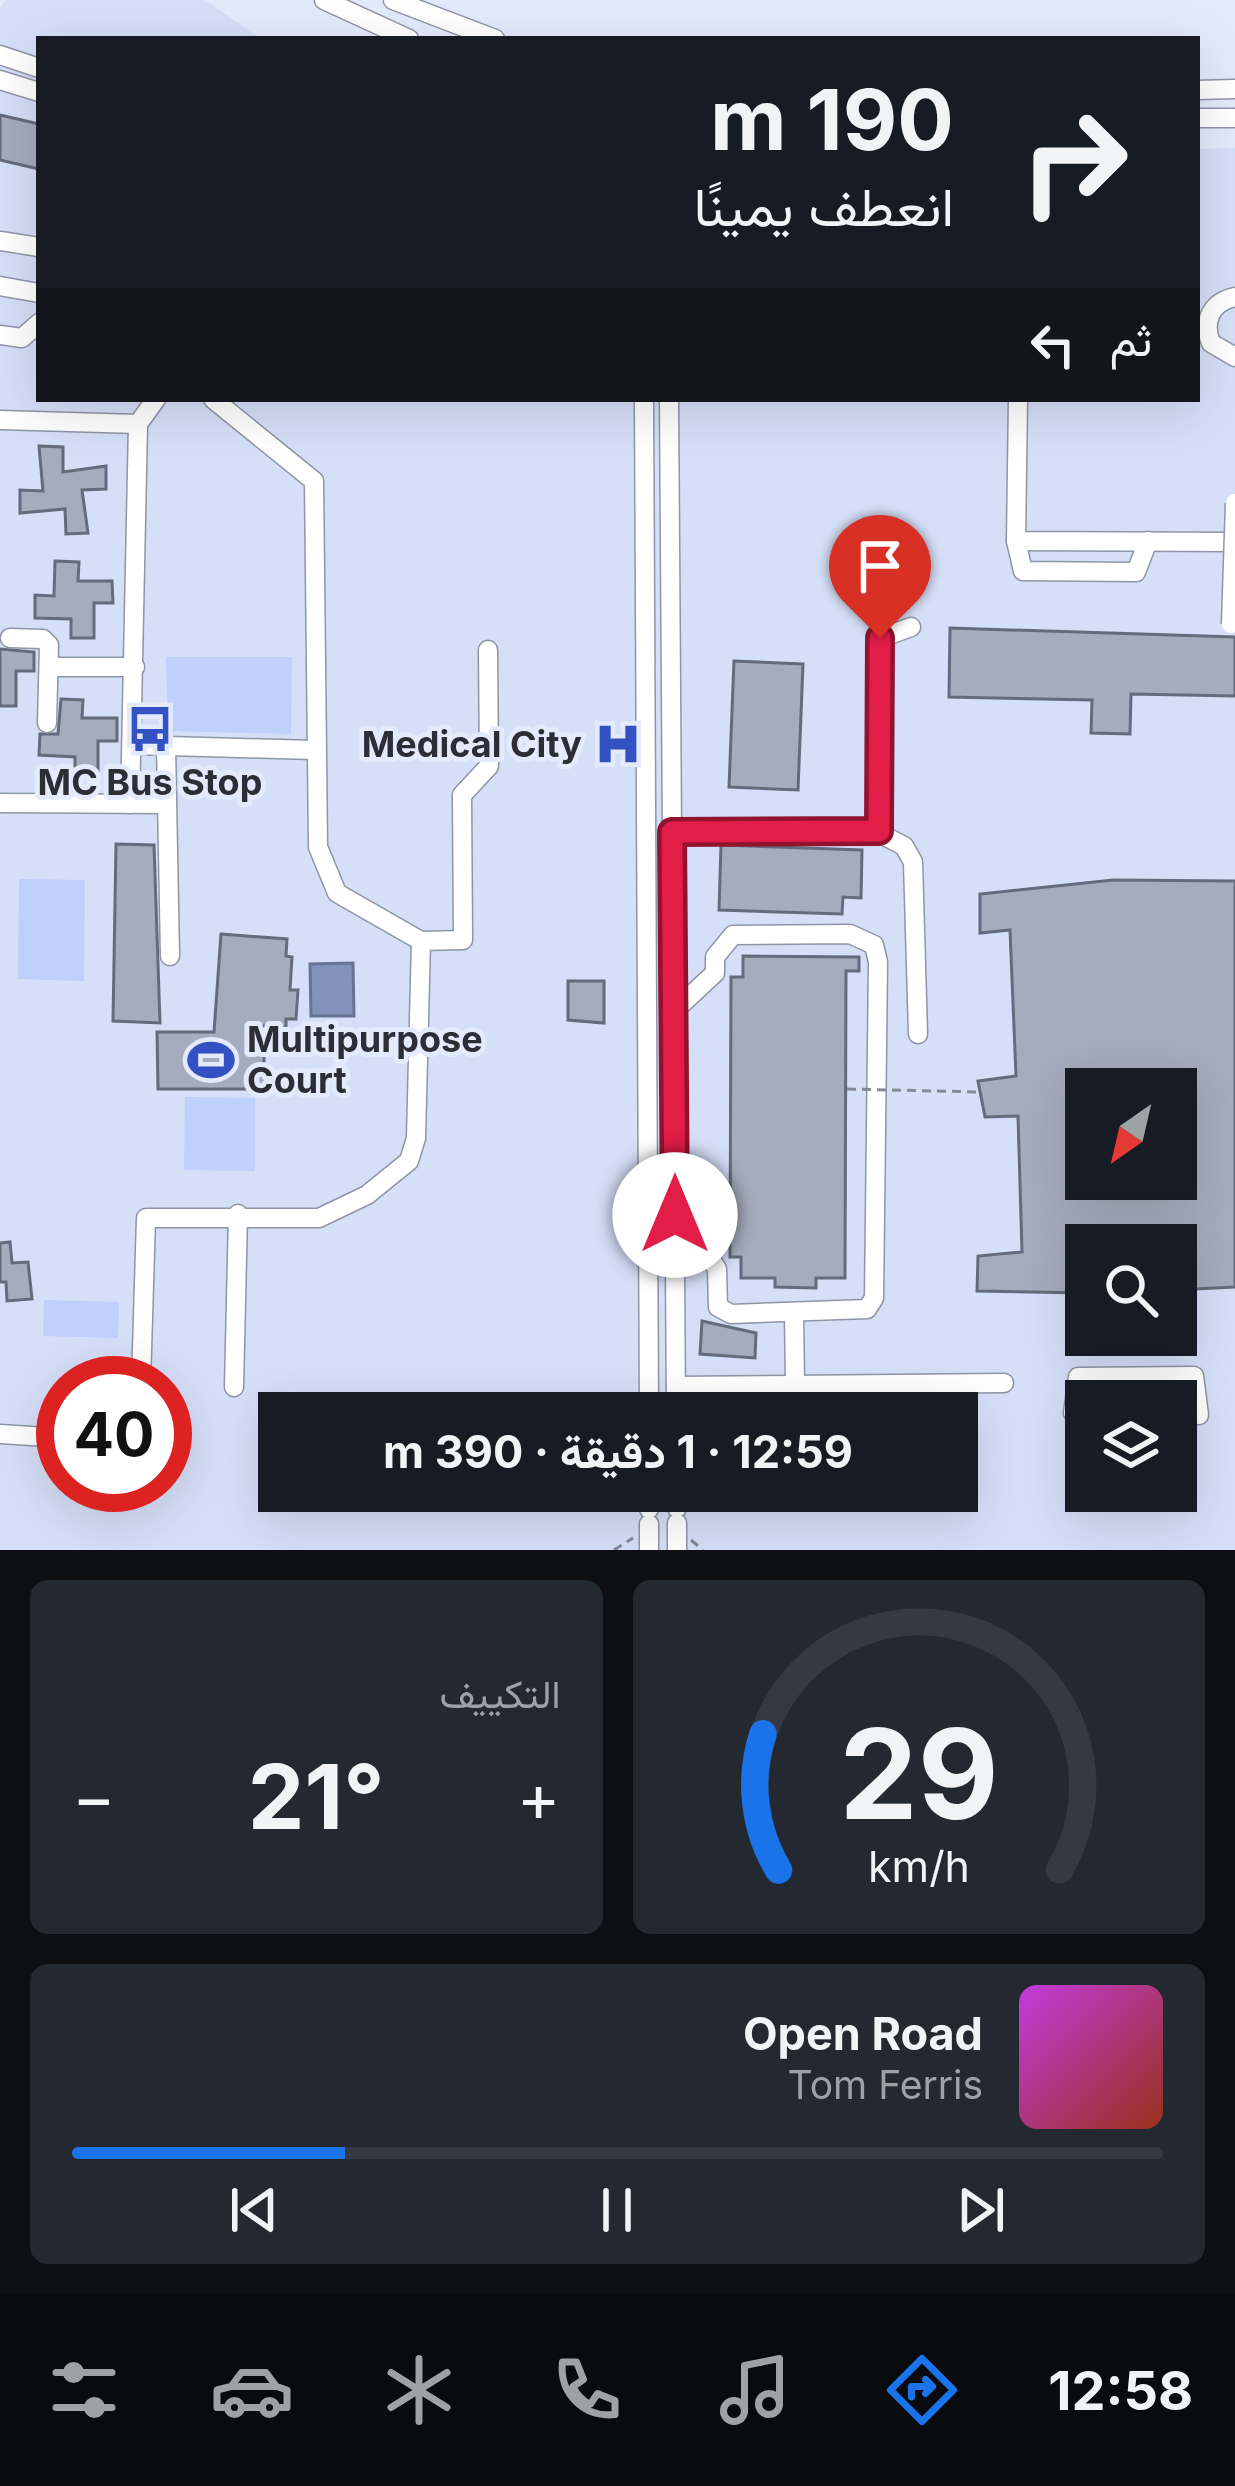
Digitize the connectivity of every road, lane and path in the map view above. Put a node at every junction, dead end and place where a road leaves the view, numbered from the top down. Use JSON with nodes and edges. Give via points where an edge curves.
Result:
{"nodes":[{"id":1,"x":324,"y":0,"type":"edge"},
{"id":2,"x":393,"y":0,"type":"edge"},
{"id":3,"x":402,"y":36,"type":"edge"},
{"id":4,"x":487,"y":36,"type":"edge"},
{"id":5,"x":0,"y":55,"type":"edge"},
{"id":6,"x":36,"y":67,"type":"edge"},
{"id":7,"x":0,"y":80,"type":"edge"},
{"id":8,"x":1235,"y":89,"type":"edge"},
{"id":9,"x":1200,"y":90,"type":"edge"},
{"id":10,"x":36,"y":91,"type":"edge"},
{"id":11,"x":1200,"y":118,"type":"edge"},
{"id":12,"x":1235,"y":118,"type":"edge"},
{"id":13,"x":0,"y":241,"type":"edge"},
{"id":14,"x":36,"y":247,"type":"edge"},
{"id":15,"x":0,"y":286,"type":"edge"},
{"id":16,"x":36,"y":292,"type":"edge"},
{"id":17,"x":1235,"y":297,"type":"edge"},
{"id":18,"x":1202,"y":323,"type":"edge"},
{"id":19,"x":36,"y":326,"type":"edge"},
{"id":20,"x":0,"y":334,"type":"edge"},
{"id":21,"x":1235,"y":357,"type":"edge"},
{"id":22,"x":154,"y":402,"type":"edge"},
{"id":23,"x":217,"y":402,"type":"edge"},
{"id":24,"x":644,"y":402,"type":"edge"},
{"id":25,"x":669,"y":402,"type":"edge"},
{"id":26,"x":1018,"y":402,"type":"edge"},
{"id":27,"x":0,"y":420,"type":"edge"},
{"id":28,"x":138,"y":424,"type":"junction"},
{"id":29,"x":1235,"y":503,"type":"edge"},
{"id":30,"x":1016,"y":541,"type":"junction"},
{"id":31,"x":1148,"y":542,"type":"junction"},
{"id":32,"x":1235,"y":542,"type":"edge"},
{"id":33,"x":1231,"y":624,"type":"dead end"},
{"id":34,"x":911,"y":627,"type":"dead end"},
{"id":35,"x":10,"y":638,"type":"dead end"},
{"id":36,"x":488,"y":650,"type":"dead end"},
{"id":37,"x":49,"y":667,"type":"junction"},
{"id":38,"x":135,"y":667,"type":"junction"},
{"id":39,"x":46,"y":723,"type":"dead end"},
{"id":40,"x":134,"y":745,"type":"junction"},
{"id":41,"x":166,"y":746,"type":"junction"},
{"id":42,"x":314,"y":750,"type":"junction"},
{"id":43,"x":0,"y":803,"type":"edge"},
{"id":44,"x":130,"y":804,"type":"junction"},
{"id":45,"x":164,"y":804,"type":"junction"},
{"id":46,"x":879,"y":831,"type":"junction"},
{"id":47,"x":672,"y":832,"type":"junction"},
{"id":48,"x":421,"y":941,"type":"junction"},
{"id":49,"x":170,"y":956,"type":"dead end"},
{"id":50,"x":673,"y":1012,"type":"junction"},
{"id":51,"x":918,"y":1034,"type":"dead end"},
{"id":52,"x":848,"y":1089,"type":"dead end"},
{"id":53,"x":980,"y":1092,"type":"dead end"},
{"id":54,"x":238,"y":1214,"type":"junction"},
{"id":55,"x":675,"y":1248,"type":"junction"},
{"id":56,"x":794,"y":1312,"type":"junction"},
{"id":57,"x":141,"y":1356,"type":"edge"},
{"id":58,"x":1078,"y":1380,"type":"edge"},
{"id":59,"x":1195,"y":1380,"type":"edge"},
{"id":60,"x":1004,"y":1383,"type":"dead end"},
{"id":61,"x":795,"y":1385,"type":"junction"},
{"id":62,"x":676,"y":1386,"type":"junction"},
{"id":63,"x":234,"y":1387,"type":"dead end"},
{"id":64,"x":650,"y":1392,"type":"edge"},
{"id":65,"x":676,"y":1392,"type":"edge"},
{"id":66,"x":1197,"y":1396,"type":"edge"},
{"id":67,"x":1199,"y":1415,"type":"dead end"},
{"id":68,"x":0,"y":1434,"type":"edge"},
{"id":69,"x":36,"y":1436,"type":"edge"},
{"id":70,"x":649,"y":1512,"type":"edge"},
{"id":71,"x":677,"y":1512,"type":"edge"},
{"id":72,"x":649,"y":1550,"type":"edge"},
{"id":73,"x":677,"y":1550,"type":"edge"}],
"edges":[{"from":1,"to":3,"type":"street"},
{"from":2,"to":4,"type":"street"},
{"from":5,"to":6,"type":"street"},
{"from":7,"to":10,"type":"street"},
{"from":8,"to":9,"type":"street"},
{"from":11,"to":12,"type":"street"},
{"from":13,"to":14,"type":"street"},
{"from":15,"to":16,"type":"street"},
{"from":17,"to":18,"type":"street"},
{"from":18,"to":21,"type":"street","via":[[1211,343]]},
{"from":19,"to":20,"type":"street","via":[[22,338]]},
{"from":22,"to":28,"type":"street"},
{"from":23,"to":42,"type":"street","via":[[314,481]]},
{"from":24,"to":64,"type":"street"},
{"from":25,"to":47,"type":"street"},
{"from":26,"to":30,"type":"street"},
{"from":27,"to":28,"type":"street"},
{"from":28,"to":38,"type":"street"},
{"from":29,"to":33,"type":"street","bridge":true},
{"from":30,"to":31,"type":"street"},
{"from":30,"to":31,"type":"street","via":[[1023,571],[1046,572],[1136,572]]},
{"from":31,"to":32,"type":"street"},
{"from":34,"to":46,"type":"street","via":[[880,638]]},
{"from":35,"to":37,"type":"street","via":[[47,641]]},
{"from":36,"to":48,"type":"street","via":[[489,766],[462,795],[463,940]]},
{"from":37,"to":38,"type":"street"},
{"from":37,"to":39,"type":"street"},
{"from":38,"to":40,"type":"street"},
{"from":40,"to":41,"type":"street"},
{"from":40,"to":44,"type":"street"},
{"from":41,"to":42,"type":"street"},
{"from":41,"to":45,"type":"street"},
{"from":42,"to":48,"type":"street","via":[[324,872],[338,893]]},
{"from":43,"to":44,"type":"street"},
{"from":44,"to":45,"type":"street"},
{"from":45,"to":49,"type":"street"},
{"from":46,"to":47,"type":"street"},
{"from":46,"to":51,"type":"street","via":[[913,862]]},
{"from":47,"to":50,"type":"street"},
{"from":48,"to":54,"type":"street","via":[[409,1161],[367,1196],[319,1218]]},
{"from":50,"to":55,"type":"street"},
{"from":50,"to":56,"type":"street","via":[[708,982],[722,941],[733,935],[850,934],[874,945],[874,1298],[867,1309]]},
{"from":52,"to":53,"type":"path","bridge":true},
{"from":54,"to":57,"type":"street","via":[[146,1218]]},
{"from":54,"to":63,"type":"street"},
{"from":55,"to":56,"type":"street","via":[[709,1256],[718,1307],[731,1314]]},
{"from":55,"to":62,"type":"street"},
{"from":56,"to":61,"type":"street"},
{"from":58,"to":59,"type":"street"},
{"from":60,"to":61,"type":"street"},
{"from":61,"to":62,"type":"street"},
{"from":62,"to":65,"type":"street"},
{"from":66,"to":67,"type":"street"},
{"from":68,"to":69,"type":"street"},
{"from":70,"to":72,"type":"street"},
{"from":71,"to":73,"type":"street"}]}
